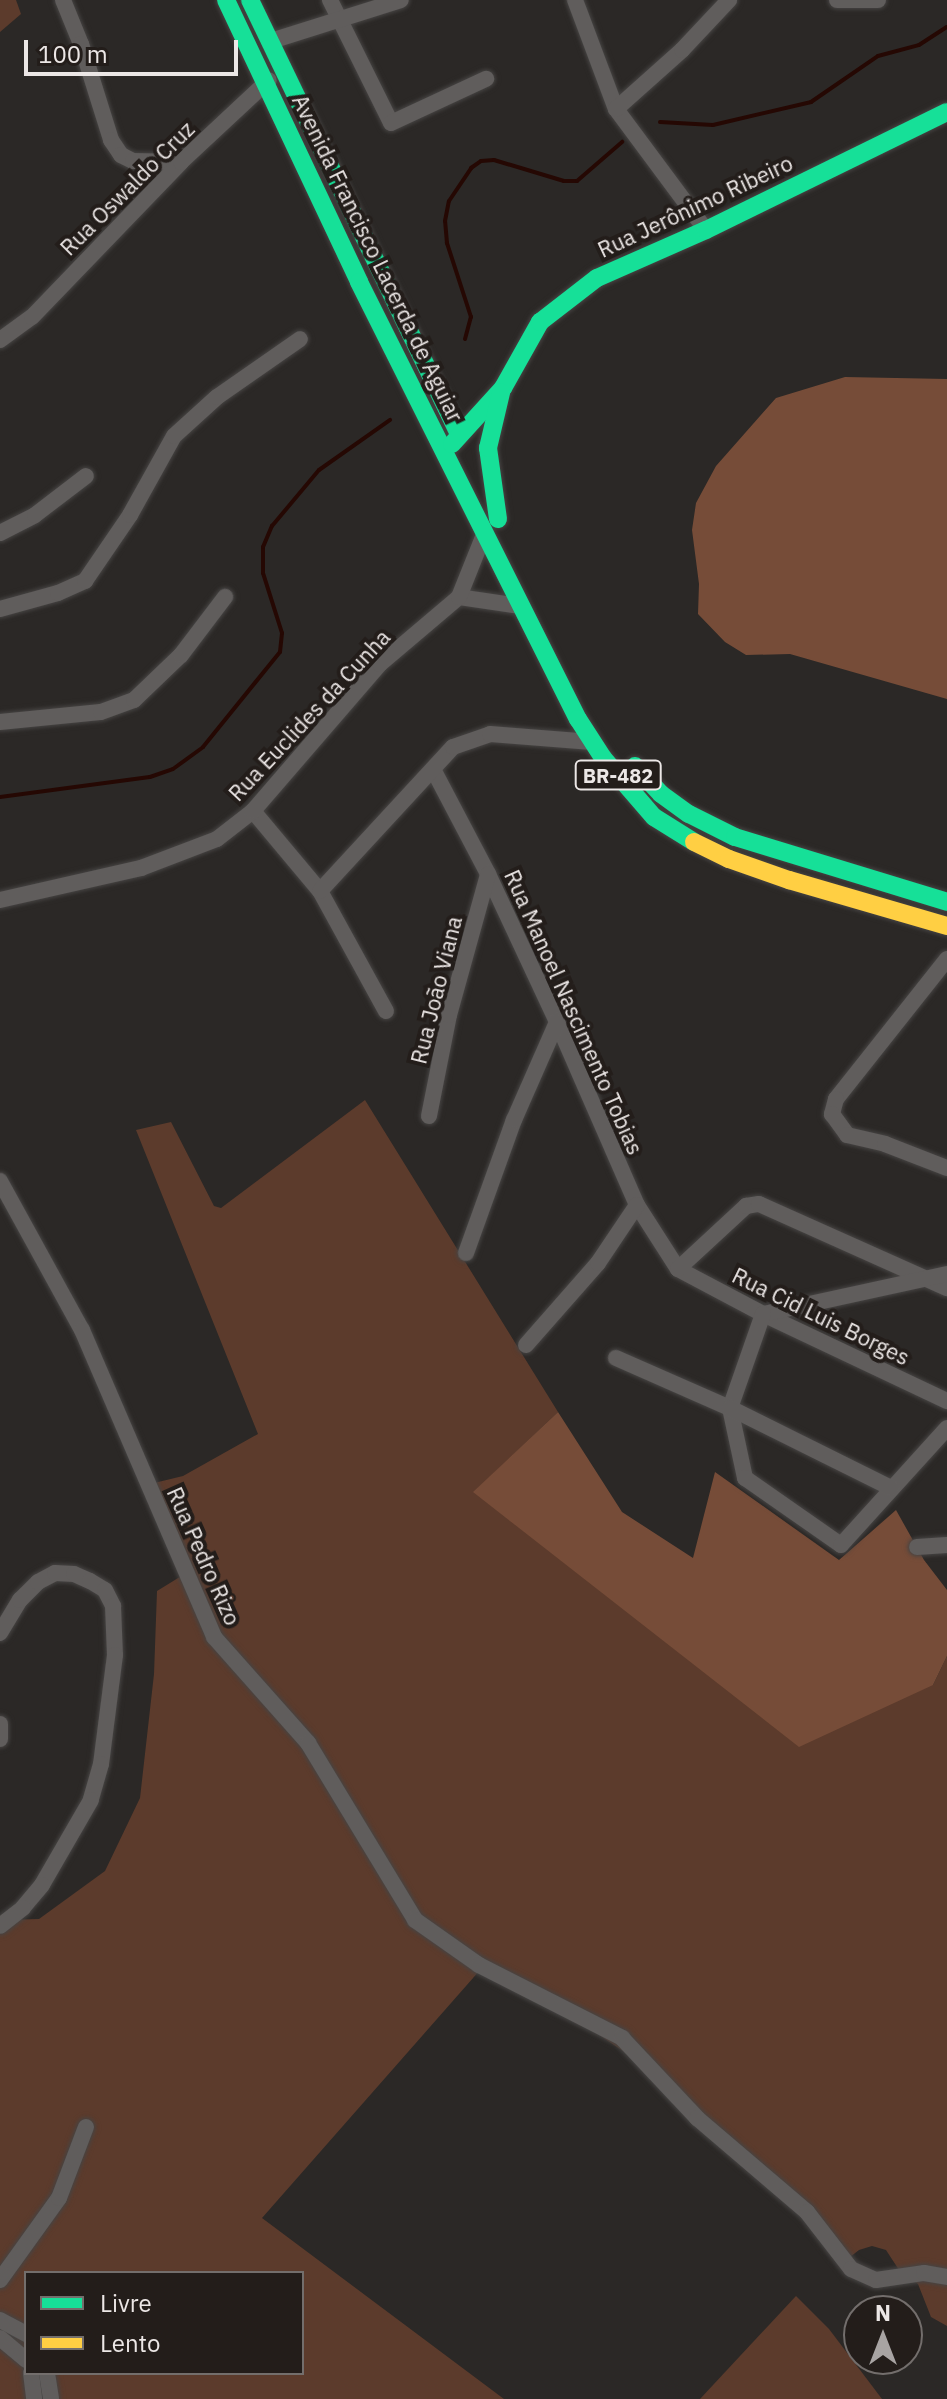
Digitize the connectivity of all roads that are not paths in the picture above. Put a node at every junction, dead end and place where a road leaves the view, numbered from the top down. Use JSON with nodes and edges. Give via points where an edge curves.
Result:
{"nodes":[{"id":1,"x":63,"y":0,"type":"edge"},
{"id":2,"x":226,"y":0,"type":"edge"},
{"id":3,"x":250,"y":0,"type":"edge"},
{"id":4,"x":330,"y":0,"type":"edge"},
{"id":5,"x":401,"y":0,"type":"edge"},
{"id":6,"x":575,"y":0,"type":"edge"},
{"id":7,"x":729,"y":0,"type":"edge"},
{"id":8,"x":837,"y":0,"type":"edge"},
{"id":9,"x":878,"y":0,"type":"edge"},
{"id":10,"x":339,"y":20,"type":"junction"},
{"id":11,"x":271,"y":41,"type":"junction"},
{"id":12,"x":281,"y":63,"type":"junction"},
{"id":13,"x":486,"y":79,"type":"dead end"},
{"id":14,"x":267,"y":82,"type":"junction"},
{"id":15,"x":616,"y":109,"type":"junction"},
{"id":16,"x":947,"y":112,"type":"edge"},
{"id":17,"x":181,"y":162,"type":"junction"},
{"id":18,"x":706,"y":230,"type":"junction"},
{"id":19,"x":300,"y":339,"type":"dead end"},
{"id":20,"x":0,"y":340,"type":"edge"},
{"id":21,"x":503,"y":388,"type":"junction"},
{"id":22,"x":468,"y":444,"type":"junction"},
{"id":23,"x":488,"y":448,"type":"junction"},
{"id":24,"x":445,"y":451,"type":"junction"},
{"id":25,"x":86,"y":476,"type":"dead end"},
{"id":26,"x":492,"y":525,"type":"junction"},
{"id":27,"x":0,"y":533,"type":"edge"},
{"id":28,"x":225,"y":597,"type":"dead end"},
{"id":29,"x":459,"y":597,"type":"junction"},
{"id":30,"x":519,"y":606,"type":"junction"},
{"id":31,"x":0,"y":609,"type":"edge"},
{"id":32,"x":569,"y":657,"type":"dead end"},
{"id":33,"x":0,"y":722,"type":"edge"},
{"id":34,"x":610,"y":733,"type":"dead end"},
{"id":35,"x":592,"y":742,"type":"junction"},
{"id":36,"x":434,"y":771,"type":"junction"},
{"id":37,"x":253,"y":811,"type":"junction"},
{"id":38,"x":488,"y":874,"type":"junction"},
{"id":39,"x":873,"y":882,"type":"junction"},
{"id":40,"x":320,"y":891,"type":"junction"},
{"id":41,"x":1,"y":900,"type":"edge"},
{"id":42,"x":947,"y":902,"type":"edge"},
{"id":43,"x":864,"y":903,"type":"junction"},
{"id":44,"x":947,"y":926,"type":"edge"},
{"id":45,"x":947,"y":959,"type":"edge"},
{"id":46,"x":386,"y":1011,"type":"dead end"},
{"id":47,"x":557,"y":1022,"type":"junction"},
{"id":48,"x":429,"y":1116,"type":"dead end"},
{"id":49,"x":947,"y":1168,"type":"edge"},
{"id":50,"x":0,"y":1181,"type":"edge"},
{"id":51,"x":637,"y":1205,"type":"junction"},
{"id":52,"x":466,"y":1253,"type":"dead end"},
{"id":53,"x":678,"y":1269,"type":"junction"},
{"id":54,"x":947,"y":1274,"type":"edge"},
{"id":55,"x":927,"y":1279,"type":"junction"},
{"id":56,"x":947,"y":1288,"type":"edge"},
{"id":57,"x":763,"y":1314,"type":"junction"},
{"id":58,"x":526,"y":1345,"type":"dead end"},
{"id":59,"x":616,"y":1358,"type":"dead end"},
{"id":60,"x":947,"y":1401,"type":"edge"},
{"id":61,"x":730,"y":1408,"type":"junction"},
{"id":62,"x":947,"y":1428,"type":"edge"},
{"id":63,"x":891,"y":1488,"type":"junction"},
{"id":64,"x":947,"y":1545,"type":"edge"},
{"id":65,"x":917,"y":1547,"type":"dead end"},
{"id":66,"x":0,"y":1633,"type":"edge"},
{"id":67,"x":0,"y":1724,"type":"edge"},
{"id":68,"x":0,"y":1739,"type":"edge"},
{"id":69,"x":0,"y":1926,"type":"edge"},
{"id":70,"x":86,"y":2127,"type":"dead end"},
{"id":71,"x":947,"y":2277,"type":"edge"},
{"id":72,"x":0,"y":2280,"type":"edge"},
{"id":73,"x":0,"y":2320,"type":"edge"},
{"id":74,"x":24,"y":2333,"type":"edge"},
{"id":75,"x":0,"y":2338,"type":"edge"},
{"id":76,"x":24,"y":2358,"type":"edge"},
{"id":77,"x":31,"y":2375,"type":"edge"},
{"id":78,"x":34,"y":2399,"type":"edge"}],
"edges":[{"from":1,"to":17,"type":"street","via":[[111,140],[121,155],[133,161]]},
{"from":2,"to":14,"type":"main road","name":"Avenida Francisco Lacerda de Aguiar","number":"BR-482"},
{"from":3,"to":11,"type":"main road","name":"Avenida Francisco Lacerda de Aguiar","number":"BR-482"},
{"from":4,"to":10,"type":"street"},
{"from":5,"to":10,"type":"street"},
{"from":6,"to":15,"type":"street"},
{"from":7,"to":15,"type":"street"},
{"from":8,"to":9,"type":"street"},
{"from":10,"to":11,"type":"street"},
{"from":10,"to":13,"type":"street","via":[[391,123]]},
{"from":11,"to":12,"type":"main road","name":"Avenida Francisco Lacerda de Aguiar","number":"BR-482"},
{"from":12,"to":14,"type":"street","name":"Rua Oswaldo Cruz"},
{"from":12,"to":22,"type":"main road","name":"Avenida Francisco Lacerda de Aguiar","number":"BR-482"},
{"from":14,"to":17,"type":"street","name":"Rua Oswaldo Cruz"},
{"from":14,"to":24,"type":"main road","name":"Avenida Francisco Lacerda de Aguiar","number":"BR-482","via":[[359,282]]},
{"from":15,"to":18,"type":"street"},
{"from":16,"to":18,"type":"main road","name":"Rua Jerônimo Ribeiro"},
{"from":17,"to":20,"type":"street","name":"Rua Oswaldo Cruz","via":[[32,317]]},
{"from":18,"to":21,"type":"main road","name":"Rua Jerônimo Ribeiro","via":[[597,278],[569,297],[540,322]]},
{"from":19,"to":31,"type":"street","via":[[217,397],[174,436],[85,581]]},
{"from":21,"to":22,"type":"main road"},
{"from":21,"to":23,"type":"main road"},
{"from":22,"to":23,"type":"main road"},
{"from":22,"to":24,"type":"main road"},
{"from":22,"to":26,"type":"main road","number":"BR-482"},
{"from":23,"to":26,"type":"main road"},
{"from":24,"to":26,"type":"main road","number":"BR-482"},
{"from":25,"to":27,"type":"street","via":[[35,515]]},
{"from":26,"to":29,"type":"street","name":"Rua Euclides da Cunha"},
{"from":26,"to":30,"type":"main road","number":"BR-482"},
{"from":26,"to":32,"type":"main road","number":"BR-482"},
{"from":28,"to":33,"type":"street","via":[[181,655],[134,700],[101,712]]},
{"from":29,"to":30,"type":"street"},
{"from":29,"to":37,"type":"street","name":"Rua Euclides da Cunha","via":[[380,664]]},
{"from":30,"to":35,"type":"main road","number":"BR-482"},
{"from":34,"to":39,"type":"main road","number":"BR-482","via":[[641,774],[689,814],[735,837]]},
{"from":35,"to":36,"type":"street","via":[[490,734],[453,747]]},
{"from":35,"to":43,"type":"main road","number":"BR-482","via":[[654,817],[682,836],[729,859]]},
{"from":36,"to":38,"type":"street","name":"Rua Manoel Nascimento Tobias"},
{"from":36,"to":40,"type":"street"},
{"from":37,"to":40,"type":"street"},
{"from":37,"to":41,"type":"street","name":"Rua Euclides da Cunha","via":[[196,850]]},
{"from":38,"to":47,"type":"street","name":"Rua Manoel Nascimento Tobias"},
{"from":38,"to":48,"type":"street","name":"Rua João Viana","via":[[449,1015]]},
{"from":39,"to":42,"type":"main road","number":"BR-482"},
{"from":39,"to":43,"type":"main road"},
{"from":40,"to":46,"type":"street"},
{"from":43,"to":44,"type":"main road","number":"BR-482"},
{"from":45,"to":49,"type":"street","via":[[836,1099],[832,1114],[847,1135]]},
{"from":47,"to":51,"type":"street","name":"Rua Manoel Nascimento Tobias"},
{"from":47,"to":52,"type":"street","via":[[514,1120]]},
{"from":50,"to":71,"type":"street","name":"Rua Pedro Rizo","via":[[82,1330],[214,1637],[308,1743],[415,1920],[479,1965],[622,2038],[697,2118],[807,2212],[851,2269],[876,2280],[924,2273]]},
{"from":51,"to":53,"type":"street","name":"Rua Manoel Nascimento Tobias"},
{"from":51,"to":58,"type":"street","via":[[598,1263]]},
{"from":53,"to":55,"type":"street","via":[[746,1206],[759,1204]]},
{"from":53,"to":57,"type":"street","name":"Rua Cid Luis Borges"},
{"from":54,"to":55,"type":"street"},
{"from":55,"to":56,"type":"street"},
{"from":55,"to":57,"type":"street"},
{"from":57,"to":60,"type":"street","name":"Rua Cid Luis Borges"},
{"from":57,"to":61,"type":"street"},
{"from":59,"to":61,"type":"street"},
{"from":61,"to":63,"type":"street"},
{"from":61,"to":63,"type":"street","via":[[745,1478],[841,1545]]},
{"from":62,"to":63,"type":"street"},
{"from":64,"to":65,"type":"street"},
{"from":66,"to":69,"type":"street","via":[[20,1600],[55,1573],[90,1581],[105,1590],[113,1606],[115,1655],[91,1800],[42,1885]]},
{"from":67,"to":68,"type":"street"},
{"from":70,"to":72,"type":"street","via":[[59,2198]]},
{"from":73,"to":74,"type":"street"},
{"from":75,"to":76,"type":"street"},
{"from":77,"to":78,"type":"street"}]}
